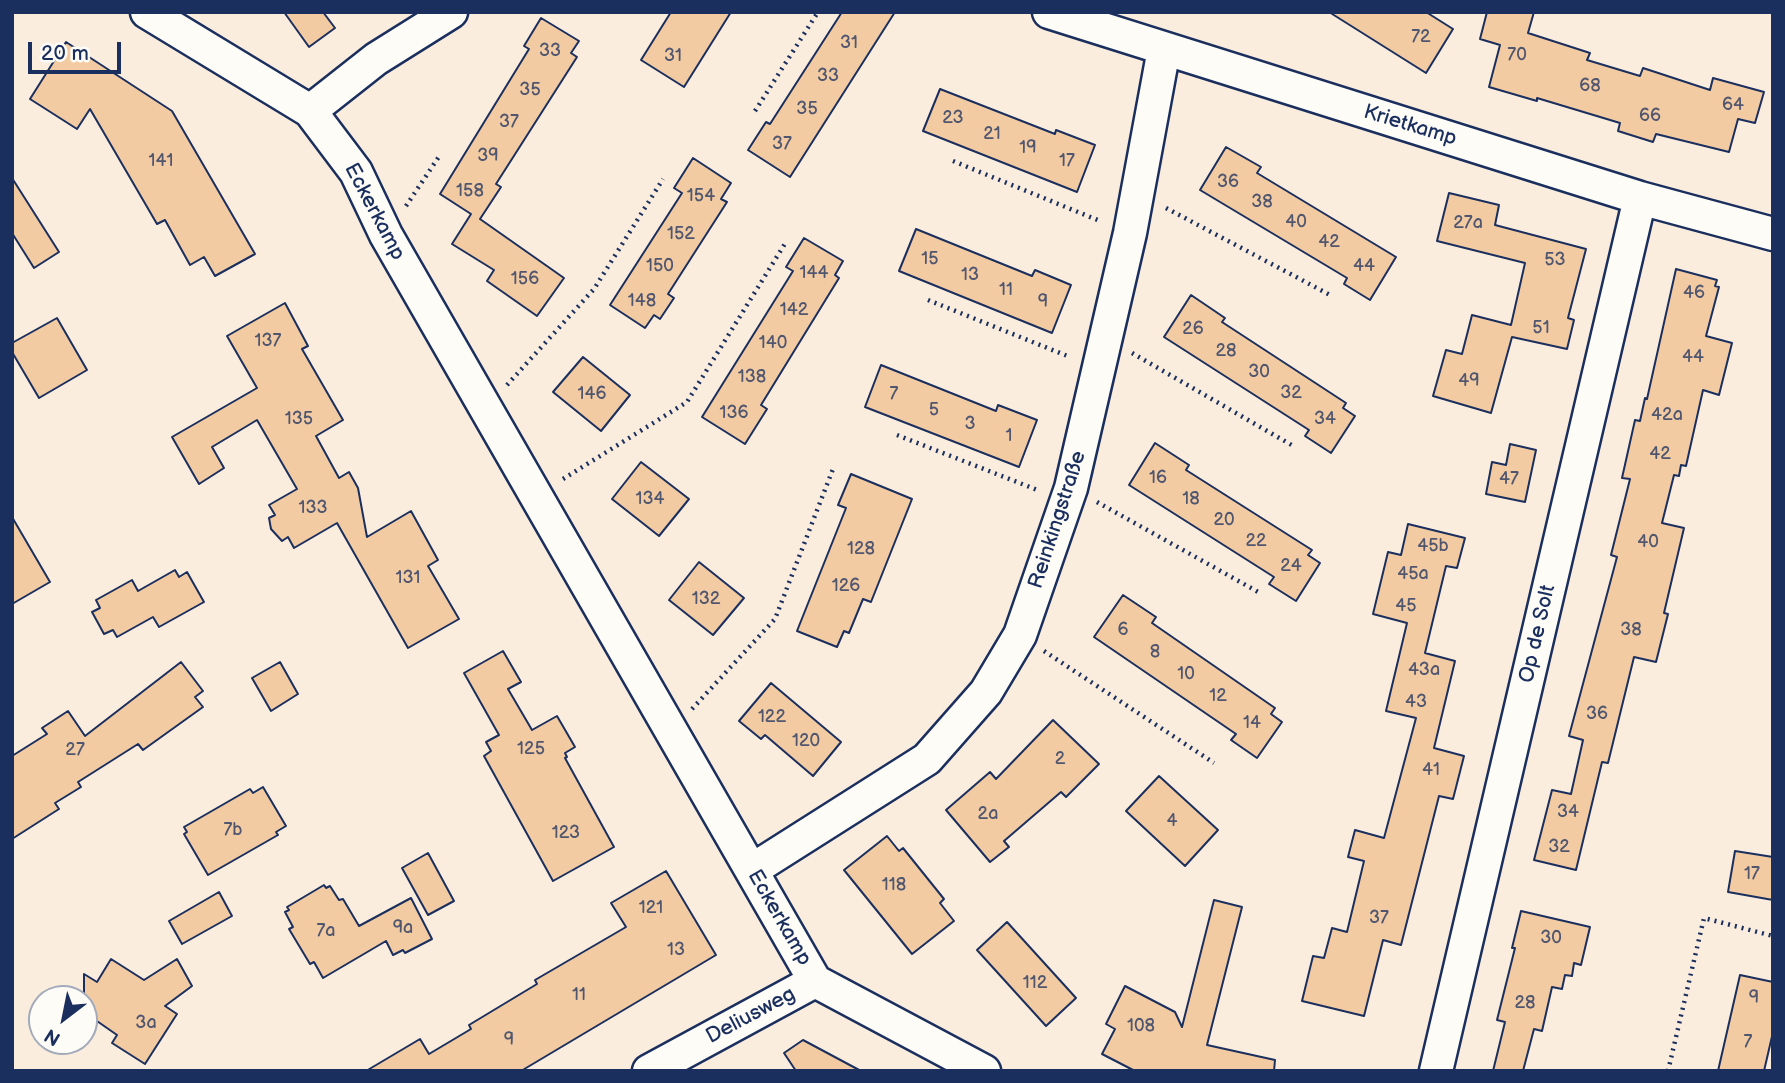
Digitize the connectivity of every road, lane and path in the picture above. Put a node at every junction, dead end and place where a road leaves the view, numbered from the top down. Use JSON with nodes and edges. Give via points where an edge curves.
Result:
{"nodes":[{"id":1,"x":147,"y":12,"type":"edge"},
{"id":2,"x":451,"y":12,"type":"edge"},
{"id":3,"x":818,"y":12,"type":"edge"},
{"id":4,"x":1049,"y":12,"type":"edge"},
{"id":5,"x":1164,"y":48,"type":"junction"},
{"id":6,"x":310,"y":111,"type":"junction"},
{"id":7,"x":755,"y":111,"type":"dead end"},
{"id":8,"x":440,"y":155,"type":"dead end"},
{"id":9,"x":953,"y":160,"type":"dead end"},
{"id":10,"x":663,"y":179,"type":"dead end"},
{"id":11,"x":1138,"y":192,"type":"junction"},
{"id":12,"x":1640,"y":198,"type":"junction"},
{"id":13,"x":1130,"y":233,"type":"junction"},
{"id":14,"x":1773,"y":234,"type":"edge"},
{"id":15,"x":386,"y":235,"type":"junction"},
{"id":16,"x":786,"y":242,"type":"dead end"},
{"id":17,"x":1332,"y":296,"type":"dead end"},
{"id":18,"x":928,"y":300,"type":"dead end"},
{"id":19,"x":1104,"y":354,"type":"junction"},
{"id":20,"x":485,"y":409,"type":"junction"},
{"id":21,"x":897,"y":435,"type":"dead end"},
{"id":22,"x":1295,"y":446,"type":"dead end"},
{"id":23,"x":833,"y":469,"type":"dead end"},
{"id":24,"x":1069,"y":494,"type":"junction"},
{"id":25,"x":535,"y":496,"type":"junction"},
{"id":26,"x":1260,"y":593,"type":"dead end"},
{"id":27,"x":1020,"y":635,"type":"junction"},
{"id":28,"x":669,"y":726,"type":"junction"},
{"id":29,"x":1214,"y":763,"type":"dead end"},
{"id":30,"x":752,"y":870,"type":"junction"},
{"id":31,"x":1773,"y":936,"type":"edge"},
{"id":32,"x":815,"y":981,"type":"junction"},
{"id":33,"x":649,"y":1071,"type":"edge"},
{"id":34,"x":984,"y":1071,"type":"edge"},
{"id":35,"x":1436,"y":1071,"type":"edge"},
{"id":36,"x":1668,"y":1071,"type":"edge"}],
"edges":[{"from":1,"to":6,"type":"street","name":"Eckerkamp"},
{"from":2,"to":6,"type":"street","via":[[376,59]]},
{"from":3,"to":7,"type":"path"},
{"from":4,"to":5,"type":"street","name":"Krietkamp"},
{"from":5,"to":11,"type":"street","name":"Reinkingstraße"},
{"from":5,"to":12,"type":"street","name":"Krietkamp"},
{"from":6,"to":15,"type":"street","name":"Eckerkamp","via":[[356,172]]},
{"from":8,"to":15,"type":"path"},
{"from":9,"to":13,"type":"path"},
{"from":10,"to":20,"type":"path","via":[[594,289]]},
{"from":11,"to":13,"type":"street","name":"Reinkingstraße"},
{"from":11,"to":17,"type":"path"},
{"from":12,"to":14,"type":"street","name":"Krietkamp"},
{"from":12,"to":35,"type":"street","name":"Op de Solt"},
{"from":13,"to":19,"type":"street","name":"Reinkingstraße"},
{"from":15,"to":20,"type":"street","name":"Eckerkamp"},
{"from":16,"to":25,"type":"path","via":[[687,402]]},
{"from":18,"to":19,"type":"path"},
{"from":19,"to":22,"type":"path"},
{"from":19,"to":24,"type":"street","name":"Reinkingstraße"},
{"from":20,"to":25,"type":"street","name":"Eckerkamp"},
{"from":21,"to":24,"type":"path"},
{"from":23,"to":28,"type":"path","via":[[775,619],[688,714]]},
{"from":24,"to":26,"type":"path"},
{"from":24,"to":27,"type":"street","name":"Reinkingstraße"},
{"from":25,"to":28,"type":"street","name":"Eckerkamp"},
{"from":27,"to":29,"type":"path"},
{"from":27,"to":30,"type":"street","name":"Reinkingstraße","via":[[986,692],[927,759]]},
{"from":28,"to":30,"type":"street","name":"Eckerkamp"},
{"from":30,"to":32,"type":"street","name":"Eckerkamp"},
{"from":31,"to":36,"type":"path","via":[[1704,918]]},
{"from":32,"to":33,"type":"street","name":"Deliusweg"},
{"from":32,"to":34,"type":"street","name":"Eckerkamp"}]}
